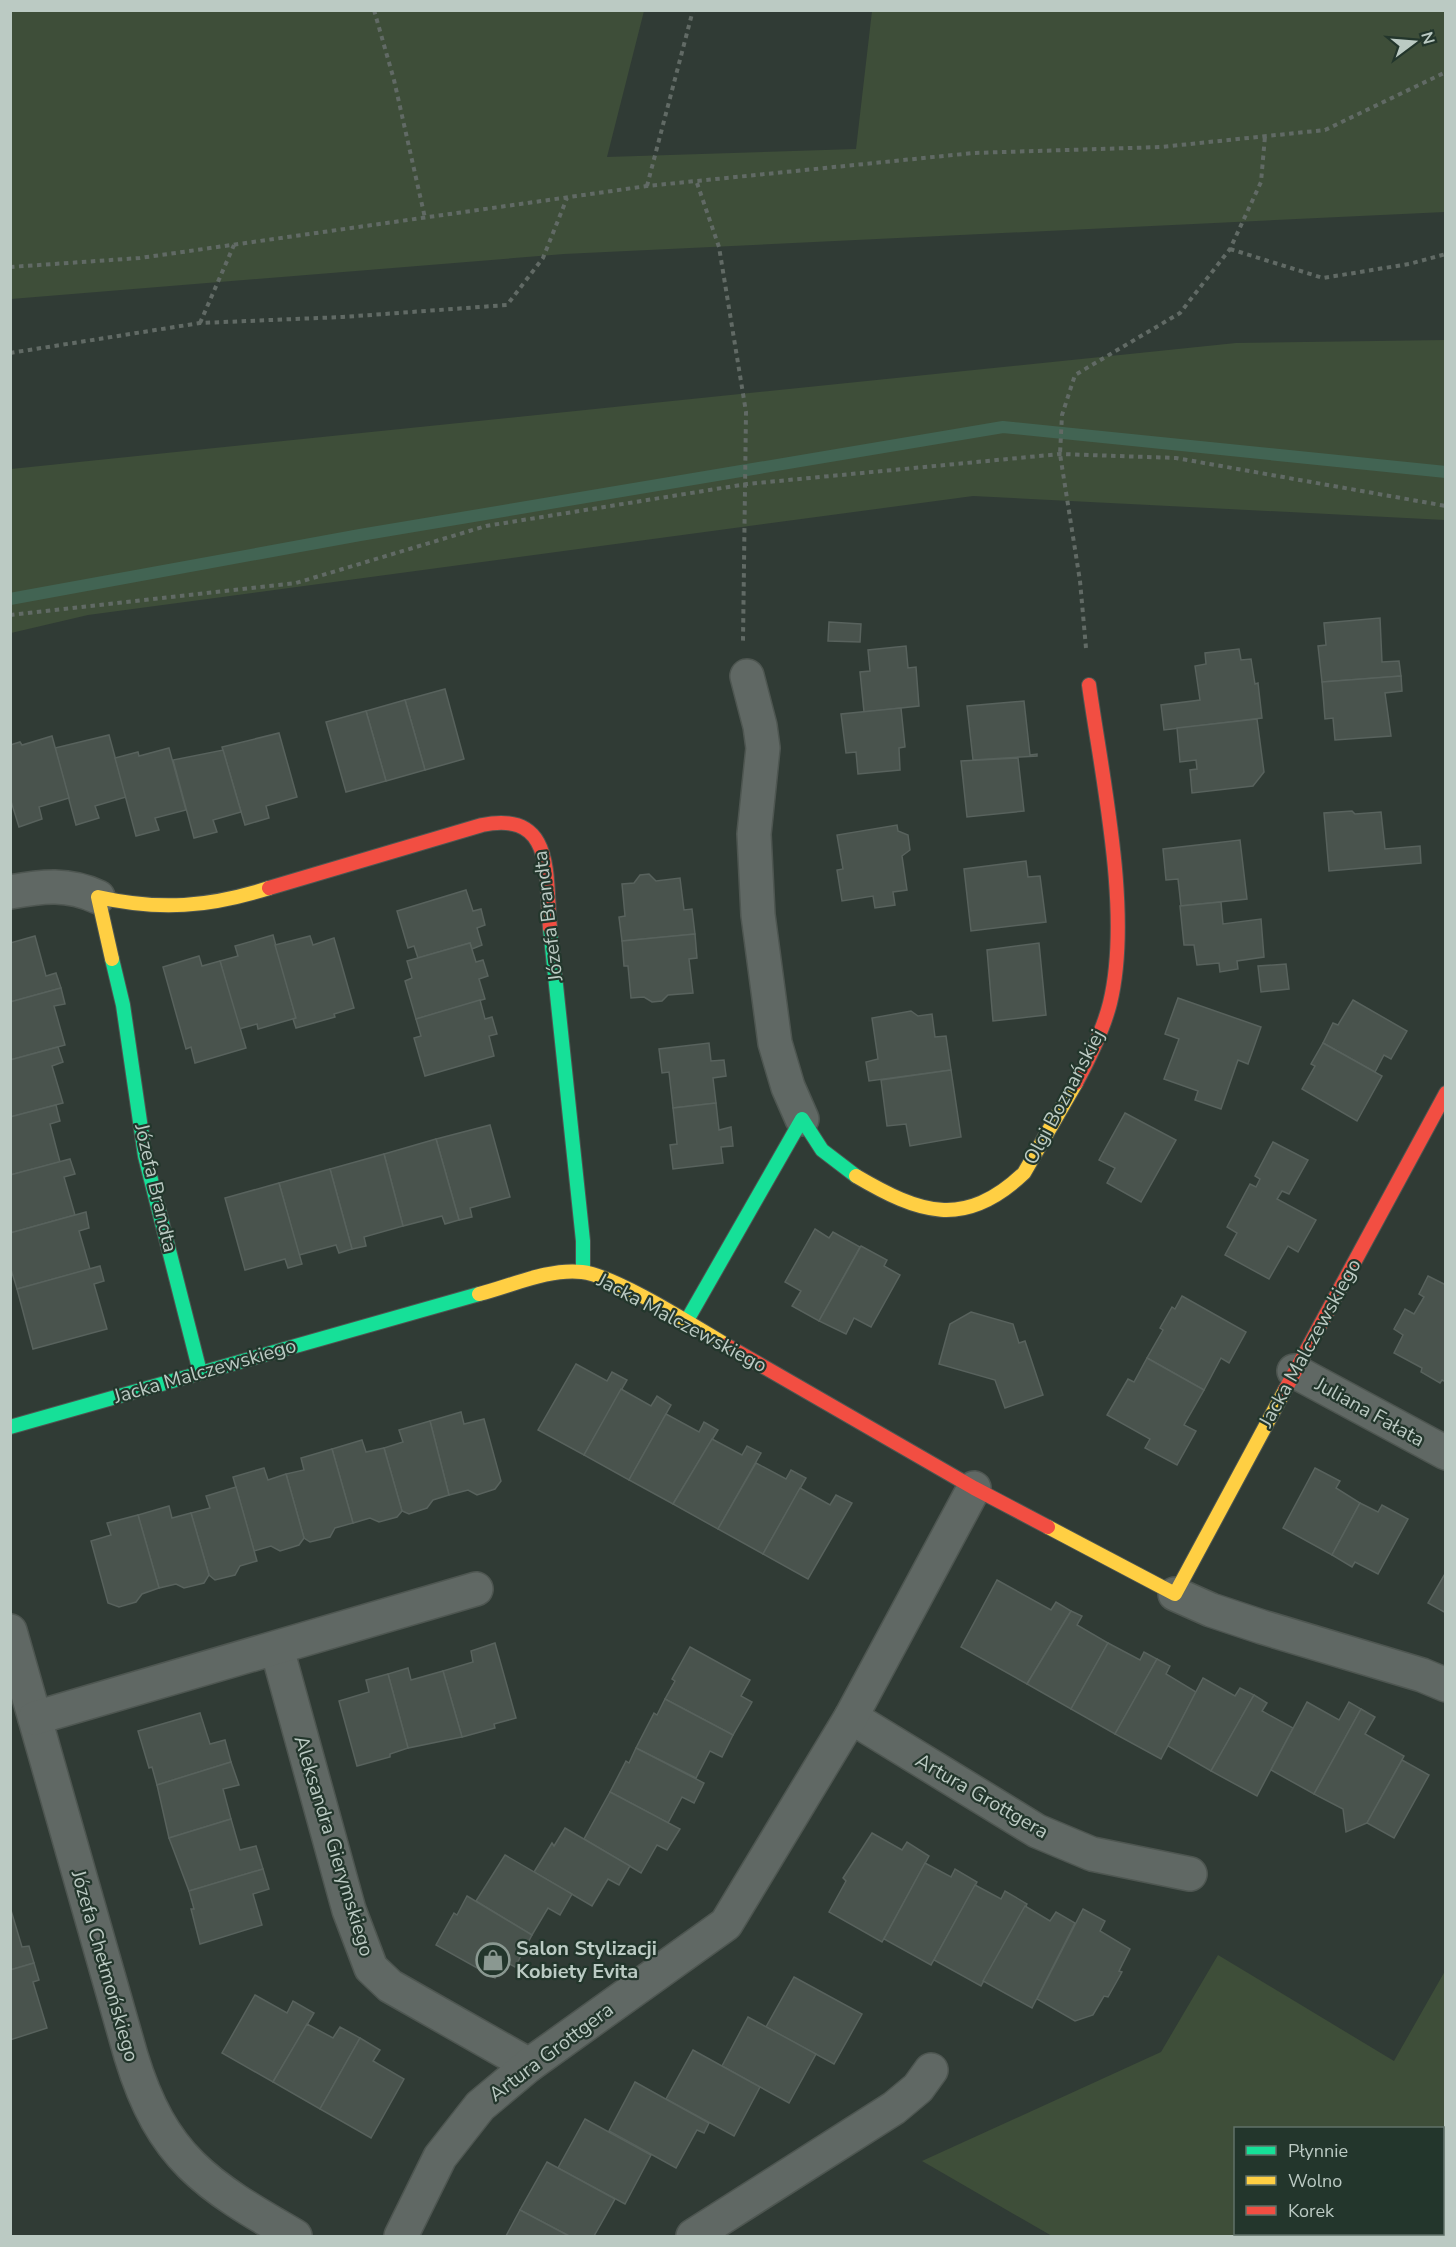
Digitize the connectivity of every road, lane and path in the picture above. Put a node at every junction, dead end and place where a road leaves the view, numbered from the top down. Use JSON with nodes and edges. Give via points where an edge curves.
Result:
{"nodes":[{"id":1,"x":374,"y":10,"type":"edge"},
{"id":2,"x":693,"y":10,"type":"edge"},
{"id":3,"x":1446,"y":72,"type":"edge"},
{"id":4,"x":1266,"y":136,"type":"junction"},
{"id":5,"x":697,"y":183,"type":"junction"},
{"id":6,"x":647,"y":186,"type":"junction"},
{"id":7,"x":567,"y":198,"type":"junction"},
{"id":8,"x":425,"y":218,"type":"junction"},
{"id":9,"x":234,"y":244,"type":"junction"},
{"id":10,"x":1230,"y":249,"type":"junction"},
{"id":11,"x":1446,"y":254,"type":"edge"},
{"id":12,"x":10,"y":267,"type":"edge"},
{"id":13,"x":200,"y":323,"type":"junction"},
{"id":14,"x":10,"y":353,"type":"edge"},
{"id":15,"x":1060,"y":453,"type":"junction"},
{"id":16,"x":747,"y":484,"type":"junction"},
{"id":17,"x":1446,"y":506,"type":"edge"},
{"id":18,"x":10,"y":615,"type":"edge"},
{"id":19,"x":747,"y":676,"type":"joint"},
{"id":20,"x":1089,"y":685,"type":"joint"},
{"id":21,"x":10,"y":892,"type":"edge"},
{"id":22,"x":98,"y":897,"type":"junction"},
{"id":23,"x":1446,"y":1093,"type":"edge"},
{"id":24,"x":802,"y":1119,"type":"junction"},
{"id":25,"x":583,"y":1272,"type":"junction"},
{"id":26,"x":686,"y":1322,"type":"junction"},
{"id":27,"x":1294,"y":1371,"type":"junction"},
{"id":28,"x":200,"y":1372,"type":"junction"},
{"id":29,"x":10,"y":1427,"type":"edge"},
{"id":30,"x":1446,"y":1453,"type":"edge"},
{"id":31,"x":974,"y":1488,"type":"junction"},
{"id":32,"x":476,"y":1589,"type":"dead end"},
{"id":33,"x":1175,"y":1594,"type":"junction"},
{"id":34,"x":10,"y":1631,"type":"edge"},
{"id":35,"x":277,"y":1649,"type":"junction"},
{"id":36,"x":1446,"y":1685,"type":"edge"},
{"id":37,"x":851,"y":1717,"type":"junction"},
{"id":38,"x":35,"y":1718,"type":"junction"},
{"id":39,"x":1190,"y":1874,"type":"dead end"},
{"id":40,"x":529,"y":2065,"type":"junction"},
{"id":41,"x":931,"y":2070,"type":"dead end"},
{"id":42,"x":295,"y":2236,"type":"edge"},
{"id":43,"x":401,"y":2236,"type":"edge"},
{"id":44,"x":693,"y":2236,"type":"edge"}],
"edges":[{"from":1,"to":8,"type":"path"},
{"from":2,"to":6,"type":"path"},
{"from":3,"to":4,"type":"path","via":[[1325,130]]},
{"from":4,"to":5,"type":"path","via":[[1161,147],[973,153]]},
{"from":4,"to":10,"type":"path","via":[[1261,182]]},
{"from":5,"to":6,"type":"path"},
{"from":5,"to":16,"type":"path","via":[[719,247],[747,412]]},
{"from":6,"to":7,"type":"path"},
{"from":7,"to":8,"type":"path"},
{"from":7,"to":13,"type":"path","via":[[543,258],[507,304]]},
{"from":8,"to":9,"type":"path"},
{"from":9,"to":12,"type":"path","via":[[140,258]]},
{"from":9,"to":13,"type":"path"},
{"from":10,"to":11,"type":"path","via":[[1323,278]]},
{"from":10,"to":15,"type":"path","via":[[1180,313],[1075,375],[1062,415]]},
{"from":13,"to":14,"type":"path"},
{"from":15,"to":16,"type":"path"},
{"from":15,"to":17,"type":"path","via":[[1176,458]]},
{"from":15,"to":20,"type":"path","via":[[1080,581]]},
{"from":16,"to":18,"type":"path","via":[[486,526],[296,584]]},
{"from":16,"to":19,"type":"path","via":[[743,662]]},
{"from":19,"to":24,"type":"street","name":"Olgi Boznańskiej","via":[[763,748],[754,834],[759,915],[775,1043]]},
{"from":20,"to":24,"type":"street","name":"Olgi Boznańskiej","via":[[1116,886],[1119,923],[1115,966],[1102,1028],[1024,1173],[1009,1189],[971,1208],[936,1210],[904,1203],[834,1163],[812,1139]]},
{"from":21,"to":22,"type":"street","name":"Józefa Brandta","via":[[62,885]]},
{"from":22,"to":25,"type":"street","name":"Józefa Brandta","via":[[122,904],[171,909],[222,902],[496,822],[516,823],[533,831],[544,866]]},
{"from":22,"to":28,"type":"street","name":"Józefa Brandta","via":[[123,1005],[146,1156]]},
{"from":23,"to":27,"type":"street","name":"Jacka Malczewskiego"},
{"from":24,"to":26,"type":"street"},
{"from":25,"to":26,"type":"street","name":"Jacka Malczewskiego"},
{"from":25,"to":28,"type":"street","name":"Jacka Malczewskiego","via":[[555,1273]]},
{"from":26,"to":31,"type":"street","name":"Jacka Malczewskiego"},
{"from":27,"to":30,"type":"street","name":"Juliana Fałata"},
{"from":27,"to":33,"type":"street","name":"Jacka Malczewskiego"},
{"from":28,"to":29,"type":"street","name":"Jacka Malczewskiego"},
{"from":31,"to":33,"type":"street","name":"Jacka Malczewskiego"},
{"from":31,"to":37,"type":"street","name":"Artura Grottgera"},
{"from":32,"to":35,"type":"street"},
{"from":33,"to":36,"type":"street","name":"Jacka Malczewskiego","via":[[1211,1610]]},
{"from":34,"to":38,"type":"street","name":"Józefa Chełmońskiego"},
{"from":35,"to":38,"type":"street"},
{"from":35,"to":40,"type":"street","name":"Aleksandra Gierymskiego","via":[[349,1910],[371,1968],[390,1986]]},
{"from":37,"to":39,"type":"street","name":"Artura Grottgera","via":[[1037,1831],[1092,1854]]},
{"from":37,"to":40,"type":"street","name":"Artura Grottgera","via":[[726,1924]]},
{"from":38,"to":42,"type":"street","name":"Józefa Chełmońskiego","via":[[131,2056],[152,2114],[167,2138],[201,2176],[243,2207]]},
{"from":40,"to":43,"type":"street","name":"Artura Grottgera","via":[[480,2106],[440,2157]]},
{"from":41,"to":44,"type":"street","via":[[918,2088],[894,2108]]}]}
